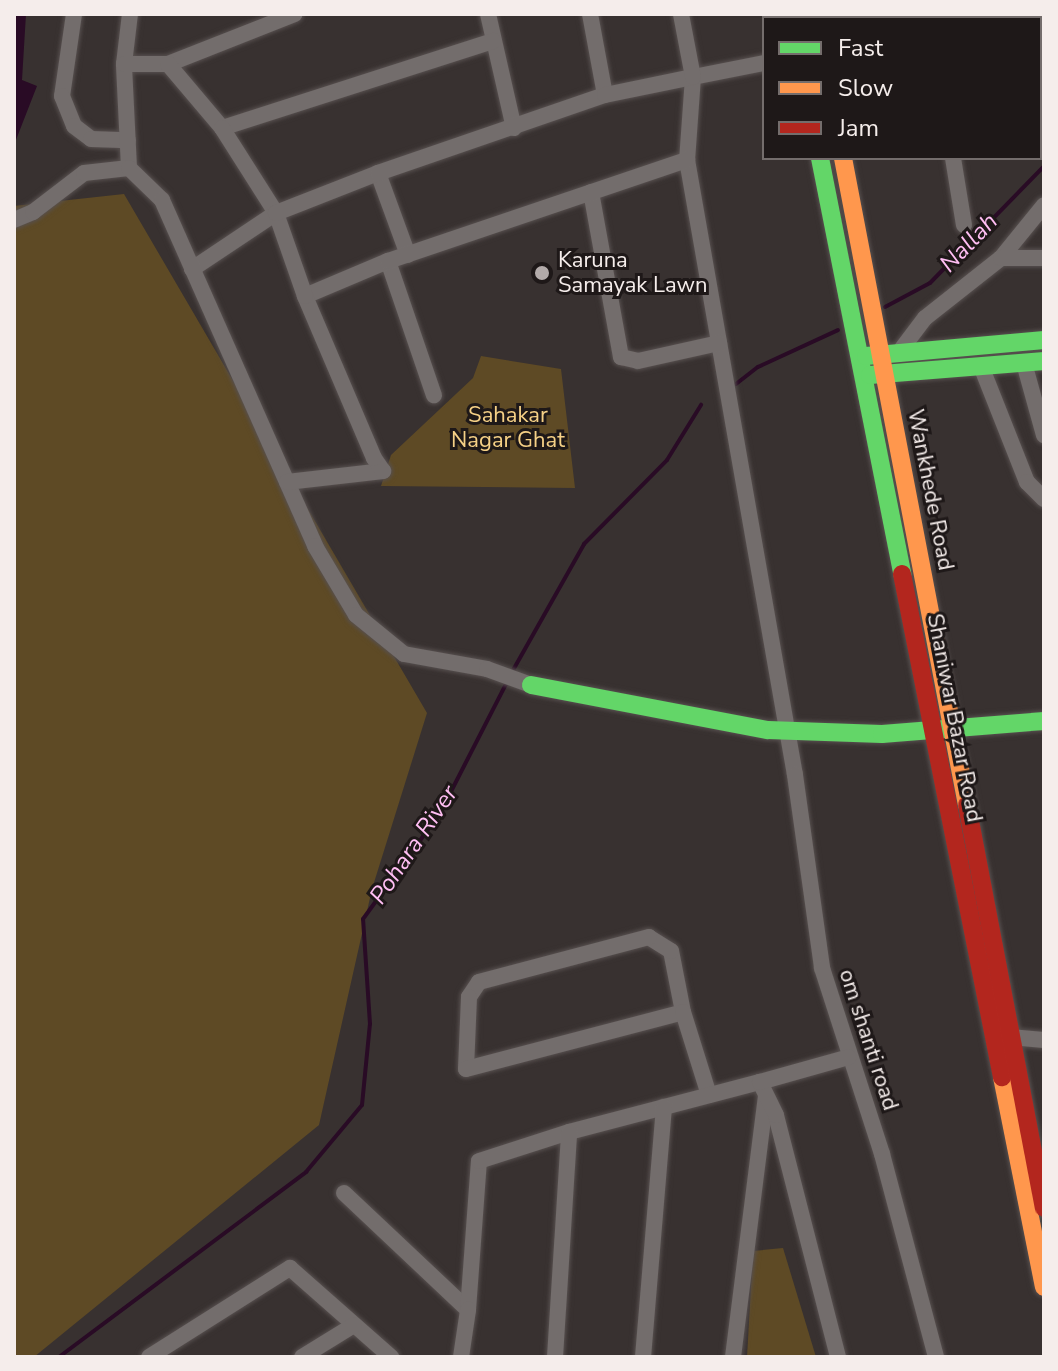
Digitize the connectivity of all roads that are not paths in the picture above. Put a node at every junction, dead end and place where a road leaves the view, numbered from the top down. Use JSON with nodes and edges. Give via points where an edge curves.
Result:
{"nodes":[{"id":1,"x":74,"y":14,"type":"edge"},
{"id":2,"x":130,"y":14,"type":"edge"},
{"id":3,"x":295,"y":14,"type":"edge"},
{"id":4,"x":488,"y":14,"type":"edge"},
{"id":5,"x":590,"y":14,"type":"edge"},
{"id":6,"x":681,"y":14,"type":"edge"},
{"id":7,"x":493,"y":41,"type":"junction"},
{"id":8,"x":762,"y":63,"type":"edge"},
{"id":9,"x":124,"y":64,"type":"junction"},
{"id":10,"x":168,"y":64,"type":"junction"},
{"id":11,"x":693,"y":77,"type":"junction"},
{"id":12,"x":605,"y":95,"type":"junction"},
{"id":13,"x":222,"y":128,"type":"junction"},
{"id":14,"x":514,"y":128,"type":"junction"},
{"id":15,"x":128,"y":140,"type":"junction"},
{"id":16,"x":687,"y":160,"type":"junction"},
{"id":17,"x":820,"y":160,"type":"edge"},
{"id":18,"x":843,"y":160,"type":"edge"},
{"id":19,"x":953,"y":160,"type":"edge"},
{"id":20,"x":129,"y":168,"type":"junction"},
{"id":21,"x":378,"y":173,"type":"junction"},
{"id":22,"x":591,"y":192,"type":"junction"},
{"id":23,"x":1044,"y":205,"type":"edge"},
{"id":24,"x":276,"y":213,"type":"junction"},
{"id":25,"x":14,"y":220,"type":"edge"},
{"id":26,"x":964,"y":225,"type":"dead end"},
{"id":27,"x":408,"y":255,"type":"junction"},
{"id":28,"x":1001,"y":258,"type":"junction"},
{"id":29,"x":1044,"y":258,"type":"edge"},
{"id":30,"x":388,"y":261,"type":"junction"},
{"id":31,"x":192,"y":269,"type":"junction"},
{"id":32,"x":305,"y":296,"type":"junction"},
{"id":33,"x":1044,"y":340,"type":"edge"},
{"id":34,"x":719,"y":343,"type":"junction"},
{"id":35,"x":900,"y":351,"type":"junction"},
{"id":36,"x":879,"y":354,"type":"junction"},
{"id":37,"x":859,"y":357,"type":"junction"},
{"id":38,"x":1044,"y":361,"type":"edge"},
{"id":39,"x":1024,"y":363,"type":"junction"},
{"id":40,"x":981,"y":366,"type":"junction"},
{"id":41,"x":883,"y":373,"type":"junction"},
{"id":42,"x":863,"y":376,"type":"junction"},
{"id":43,"x":434,"y":395,"type":"dead end"},
{"id":44,"x":1044,"y":435,"type":"edge"},
{"id":45,"x":287,"y":482,"type":"junction"},
{"id":46,"x":1044,"y":499,"type":"edge"},
{"id":47,"x":531,"y":685,"type":"joint"},
{"id":48,"x":1044,"y":721,"type":"edge"},
{"id":49,"x":941,"y":728,"type":"junction"},
{"id":50,"x":786,"y":731,"type":"junction"},
{"id":51,"x":683,"y":1012,"type":"junction"},
{"id":52,"x":1010,"y":1037,"type":"junction"},
{"id":53,"x":1044,"y":1040,"type":"edge"},
{"id":54,"x":849,"y":1057,"type":"junction"},
{"id":55,"x":763,"y":1089,"type":"junction"},
{"id":56,"x":709,"y":1095,"type":"junction"},
{"id":57,"x":664,"y":1107,"type":"junction"},
{"id":58,"x":569,"y":1132,"type":"junction"},
{"id":59,"x":344,"y":1193,"type":"dead end"},
{"id":60,"x":1044,"y":1208,"type":"edge"},
{"id":61,"x":1044,"y":1287,"type":"edge"},
{"id":62,"x":468,"y":1310,"type":"junction"},
{"id":63,"x":354,"y":1325,"type":"junction"},
{"id":64,"x":149,"y":1357,"type":"edge"},
{"id":65,"x":302,"y":1357,"type":"edge"},
{"id":66,"x":391,"y":1357,"type":"edge"},
{"id":67,"x":461,"y":1357,"type":"edge"},
{"id":68,"x":555,"y":1357,"type":"edge"},
{"id":69,"x":643,"y":1357,"type":"edge"},
{"id":70,"x":733,"y":1357,"type":"edge"},
{"id":71,"x":838,"y":1357,"type":"edge"},
{"id":72,"x":936,"y":1357,"type":"edge"}],
"edges":[{"from":1,"to":15,"type":"street","via":[[62,96],[74,126],[91,139]]},
{"from":2,"to":9,"type":"street"},
{"from":3,"to":10,"type":"street"},
{"from":4,"to":7,"type":"street"},
{"from":5,"to":12,"type":"street"},
{"from":6,"to":11,"type":"street","name":"om shanti road"},
{"from":7,"to":13,"type":"street"},
{"from":7,"to":14,"type":"street"},
{"from":8,"to":11,"type":"street"},
{"from":9,"to":10,"type":"street"},
{"from":9,"to":15,"type":"street"},
{"from":10,"to":13,"type":"street"},
{"from":11,"to":12,"type":"street"},
{"from":11,"to":16,"type":"street","name":"om shanti road"},
{"from":12,"to":14,"type":"street"},
{"from":13,"to":24,"type":"street"},
{"from":14,"to":21,"type":"street"},
{"from":15,"to":20,"type":"street"},
{"from":16,"to":22,"type":"street"},
{"from":16,"to":34,"type":"street","name":"om shanti road"},
{"from":17,"to":37,"type":"main road","name":"Shaniwar Bazar Road"},
{"from":18,"to":36,"type":"main road","name":"Wankhede Road"},
{"from":19,"to":26,"type":"street"},
{"from":20,"to":25,"type":"street","via":[[84,173]]},
{"from":20,"to":31,"type":"street","via":[[162,200]]},
{"from":21,"to":24,"type":"street"},
{"from":21,"to":27,"type":"street"},
{"from":22,"to":27,"type":"street"},
{"from":22,"to":34,"type":"street","via":[[621,357],[638,361]]},
{"from":23,"to":28,"type":"street"},
{"from":24,"to":31,"type":"street"},
{"from":24,"to":32,"type":"street"},
{"from":27,"to":30,"type":"street"},
{"from":28,"to":29,"type":"street"},
{"from":28,"to":35,"type":"street","via":[[925,318]]},
{"from":30,"to":32,"type":"street"},
{"from":30,"to":43,"type":"street"},
{"from":31,"to":45,"type":"street"},
{"from":32,"to":45,"type":"street","via":[[383,471]]},
{"from":33,"to":35,"type":"main road"},
{"from":34,"to":50,"type":"street","name":"om shanti road"},
{"from":35,"to":36,"type":"main road"},
{"from":36,"to":37,"type":"main road"},
{"from":36,"to":41,"type":"main road","name":"Wankhede Road"},
{"from":37,"to":42,"type":"main road","name":"Shaniwar Bazar Road"},
{"from":38,"to":39,"type":"main road"},
{"from":39,"to":40,"type":"main road"},
{"from":39,"to":44,"type":"street"},
{"from":40,"to":41,"type":"main road"},
{"from":40,"to":46,"type":"street","via":[[1027,482]]},
{"from":41,"to":42,"type":"main road"},
{"from":41,"to":49,"type":"main road","name":"Wankhede Road"},
{"from":42,"to":49,"type":"main road","name":"Shaniwar Bazar Road"},
{"from":45,"to":47,"type":"street","via":[[315,546],[356,615],[404,654],[487,669]]},
{"from":47,"to":50,"type":"main road"},
{"from":48,"to":49,"type":"main road"},
{"from":49,"to":50,"type":"main road","via":[[882,734]]},
{"from":49,"to":52,"type":"main road","name":"Wankhede Road"},
{"from":49,"to":61,"type":"main road","name":"Shaniwar Bazar Road"},
{"from":50,"to":54,"type":"street","name":"om shanti road","via":[[822,968]]},
{"from":51,"to":51,"type":"street","via":[[582,1039],[466,1069],[469,997],[479,982],[649,937],[671,951]]},
{"from":51,"to":56,"type":"street"},
{"from":52,"to":53,"type":"street"},
{"from":52,"to":60,"type":"main road","name":"Wankhede Road"},
{"from":54,"to":55,"type":"street"},
{"from":54,"to":72,"type":"street","name":"om shanti road","via":[[882,1154]]},
{"from":55,"to":56,"type":"street"},
{"from":55,"to":70,"type":"street"},
{"from":55,"to":71,"type":"street","via":[[776,1115]]},
{"from":56,"to":57,"type":"street"},
{"from":57,"to":58,"type":"street"},
{"from":57,"to":69,"type":"street"},
{"from":58,"to":62,"type":"street","via":[[479,1161]]},
{"from":58,"to":68,"type":"street"},
{"from":59,"to":62,"type":"street"},
{"from":62,"to":67,"type":"street"},
{"from":63,"to":64,"type":"street","via":[[290,1268]]},
{"from":63,"to":65,"type":"street"},
{"from":63,"to":66,"type":"street"}]}
